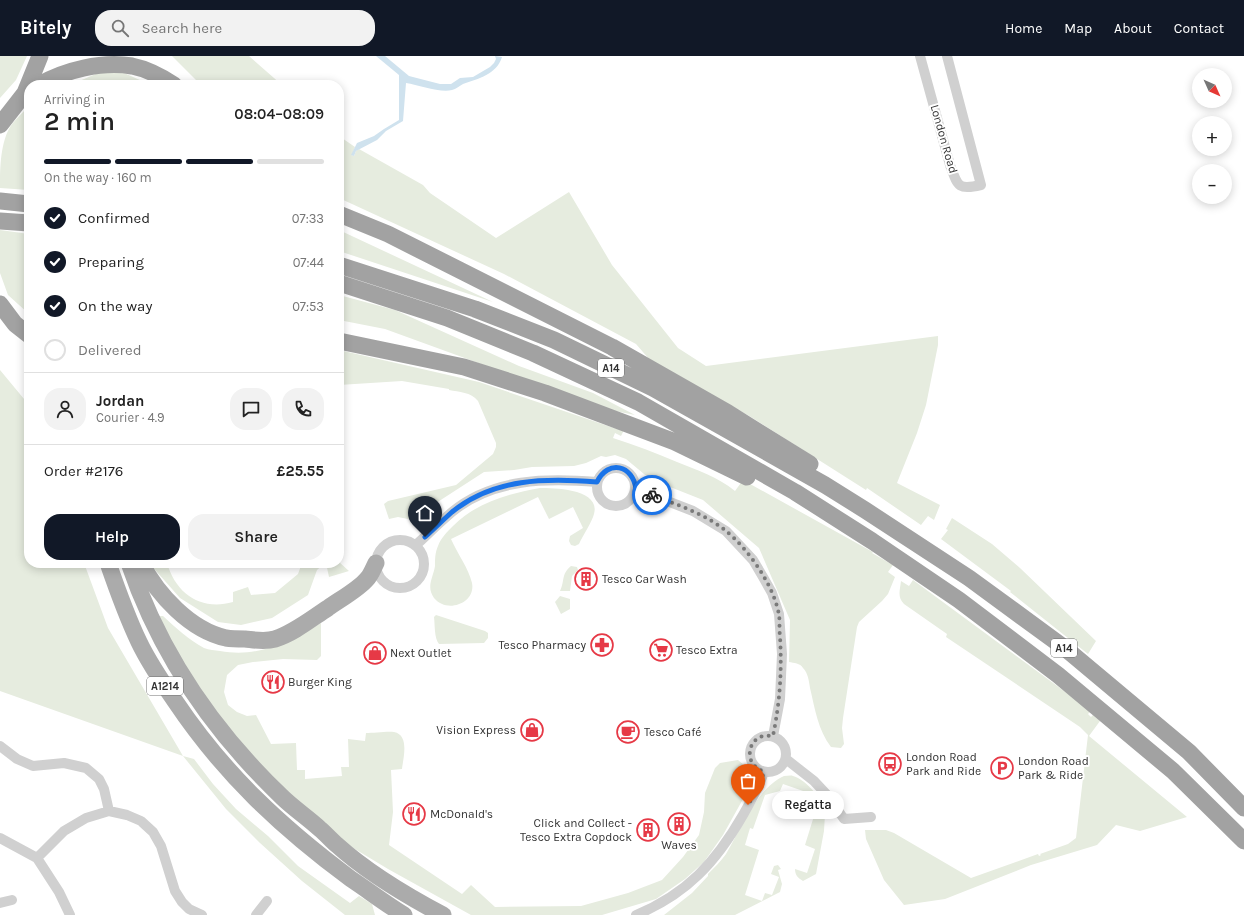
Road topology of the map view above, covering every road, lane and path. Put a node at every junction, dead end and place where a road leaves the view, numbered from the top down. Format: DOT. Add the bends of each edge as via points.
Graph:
graph roads {
  1 [pos="40,56"];
  2 [pos="920,56"];
  3 [pos="947,56"];
  4 [pos="126,61"];
  5 [pos="34,80"];
  6 [pos="48,80"];
  7 [pos="166,80"];
  8 [pos="24,97"];
  9 [pos="1,122"];
  10 [pos="0,201"];
  11 [pos="24,203"];
  12 [pos="344,216"];
  13 [pos="0,221"];
  14 [pos="24,223"];
  15 [pos="344,267"];
  16 [pos="344,285"];
  17 [pos="2,310"];
  18 [pos="24,332"];
  19 [pos="344,342"];
  20 [pos="597,482"];
  21 [pos="636,489"];
  22 [pos="795,492"];
  23 [pos="865,510"];
  24 [pos="416,545"];
  25 [pos="376,563"];
  26 [pos="110,568"];
  27 [pos="131,568"];
  28 [pos="144,568"];
  29 [pos="773,736"];
  30 [pos="0,746"];
  31 [pos="786,759"];
  32 [pos="764,772"];
  33 [pos="1244,808"];
  34 [pos="109,811"];
  35 [pos="872,817"];
  36 [pos="0,838"];
  37 [pos="1244,841"];
  38 [pos="37,858"];
  39 [pos="12,900"];
  40 [pos="268,901"];
  41 [pos="0,903"];
  42 [pos="187,912"];
  43 [pos="70,915"];
  44 [pos="202,915"];
  45 [pos="256,915"];
  46 [pos="404,915"];
  47 [pos="443,915"];
  48 [pos="636,915"];
  1 -- 5 [label="highway"];
  2 -- 3 [label="street, London Road" via="954,175 964,188 981,185"];
  4 -- 6 [label="highway" via="72,71"];
  4 -- 7 [label="highway"];
  8 -- 9 [label="highway"];
  10 -- 11 [label="highway"];
  12 -- 23 [label="highway, A14" via="388,234 612,347 728,413 829,476"];
  13 -- 14 [label="highway"];
  15 -- 23 [label="highway, A14" via="475,309 554,340 653,388"];
  16 -- 22 [label="highway, A14" via="447,318 638,402"];
  17 -- 18 [label="highway"];
  19 -- 22 [label="highway, A14" via="464,366 675,442 758,482"];
  20 -- 21 [label="street" via="605,471 624,469 632,475"];
  20 -- 21 [label="street" via="599,496 611,506 626,504 634,496"];
  20 -- 24 [label="street" via="543,480 520,482 494,490 453,511"];
  21 -- 29 [label="street" via="693,511 726,530 753,560 763,576 779,614 782,654 780,699"];
  22 -- 37 [label="highway, A14" via="958,600 1058,675 1173,771"];
  23 -- 33 [label="highway, A14" via="969,578 1066,649 1189,752"];
  24 -- 25 [label="street" via="409,541 393,540 382,547"];
  24 -- 25 [label="street" via="421,551 424,566 413,584 398,588 391,586 379,577"];
  25 -- 28 [label="main road" via="365,582 327,608 293,631 262,641 226,638 195,624 160,591"];
  26 -- 46 [label="main road, A1214" via="139,642 158,676 192,727 222,763 250,794 318,855"];
  27 -- 47 [label="main road, A1214" via="161,640 183,679 245,760 281,797 338,846 368,869"];
  29 -- 31 [label="street" via="783,743"];
  29 -- 32 [label="street" via="758,739 750,749 753,764"];
  30 -- 34 [label="street" via="17,759 33,766 64,763 86,768 99,779"];
  31 -- 32 [label="street" via="776,770"];
  31 -- 35 [label="street" via="814,781 844,818"];
  32 -- 48 [label="street" via="729,840 714,860 699,876 673,895"];
  34 -- 38 [label="street" via="86,818 64,831"];
  34 -- 42 [label="street" via="141,821 153,832 161,846 175,891"];
  36 -- 38 [label="street"];
  38 -- 43 [label="street" via="59,892"];
  39 -- 41 [label="street"];
  40 -- 45 [label="street"];
  42 -- 44 [label="street"];
}
